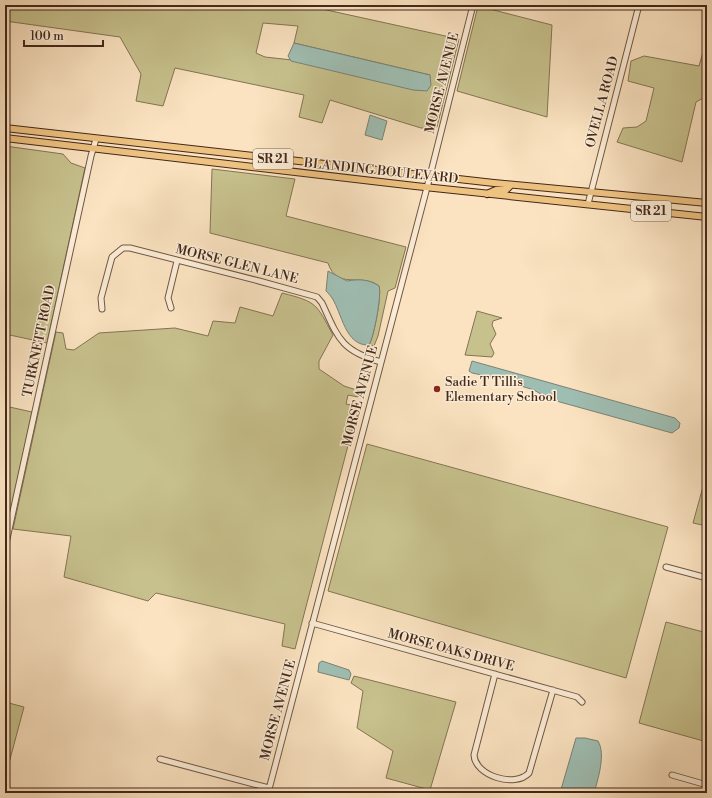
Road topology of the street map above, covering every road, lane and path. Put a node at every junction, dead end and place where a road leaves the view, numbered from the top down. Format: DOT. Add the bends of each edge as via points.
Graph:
graph roads {
  1 [pos="473,5"];
  2 [pos="639,5"];
  3 [pos="5,128"];
  4 [pos="5,138"];
  5 [pos="96,139"];
  6 [pos="93,148"];
  7 [pos="206,151"];
  8 [pos="205,162"];
  9 [pos="318,164"];
  10 [pos="316,175"];
  11 [pos="430,176"];
  12 [pos="511,185"];
  13 [pos="427,188"];
  14 [pos="591,192"];
  15 [pos="486,194"];
  16 [pos="707,203"];
  17 [pos="588,204"];
  18 [pos="707,217"];
  19 [pos="177,261"];
  20 [pos="102,308"];
  21 [pos="171,308"];
  22 [pos="381,362"];
  23 [pos="5,548"];
  24 [pos="666,567"];
  25 [pos="707,578"];
  26 [pos="312,623"];
  27 [pos="495,674"];
  28 [pos="553,690"];
  29 [pos="582,702"];
  30 [pos="160,759"];
  31 [pos="672,775"];
  32 [pos="707,785"];
  33 [pos="268,790"];
  1 -- 11 [label="street, MORSE AVENUE"];
  2 -- 14 [label="street, OVELLA ROAD"];
  3 -- 5 [label="main road, BLANDING BOULEVARD / SR 21"];
  4 -- 6 [label="main road, BLANDING BOULEVARD / SR 21"];
  5 -- 6 [label="street, TURKNETT ROAD"];
  5 -- 7 [label="main road, BLANDING BOULEVARD / SR 21"];
  6 -- 8 [label="main road, BLANDING BOULEVARD / SR 21"];
  6 -- 23 [label="street, TURKNETT ROAD"];
  7 -- 8 [label="main road"];
  7 -- 9 [label="main road, BLANDING BOULEVARD / SR 21"];
  8 -- 10 [label="main road, BLANDING BOULEVARD / SR 21"];
  9 -- 10 [label="main road"];
  9 -- 11 [label="main road, BLANDING BOULEVARD / SR 21"];
  10 -- 13 [label="main road, BLANDING BOULEVARD / SR 21"];
  11 -- 12 [label="main road, BLANDING BOULEVARD / SR 21"];
  11 -- 13 [label="street, MORSE AVENUE"];
  12 -- 14 [label="main road, BLANDING BOULEVARD / SR 21"];
  12 -- 15 [label="main road" via="506,190"];
  13 -- 15 [label="main road, BLANDING BOULEVARD / SR 21"];
  13 -- 22 [label="street, MORSE AVENUE"];
  14 -- 16 [label="main road, BLANDING BOULEVARD / SR 21"];
  14 -- 17 [label="street, OVELLA ROAD"];
  15 -- 17 [label="main road, BLANDING BOULEVARD / SR 21"];
  17 -- 18 [label="main road, BLANDING BOULEVARD / SR 21"];
  19 -- 20 [label="street, MORSE GLEN LANE" via="130,248 117,251 109,263 101,298"];
  19 -- 21 [label="street" via="168,298"];
  19 -- 22 [label="street, MORSE GLEN LANE" via="317,297 342,342 350,350"];
  22 -- 26 [label="street, MORSE AVENUE"];
  24 -- 25 [label="street"];
  26 -- 27 [label="street, MORSE OAKS DRIVE"];
  26 -- 33 [label="street, MORSE AVENUE"];
  27 -- 28 [label="street, MORSE OAKS DRIVE"];
  27 -- 28 [label="street" via="474,755 476,764 485,773 513,780 528,773"];
  28 -- 29 [label="street, MORSE OAKS DRIVE" via="577,697"];
  30 -- 33 [label="street"];
  31 -- 32 [label="street"];
}
